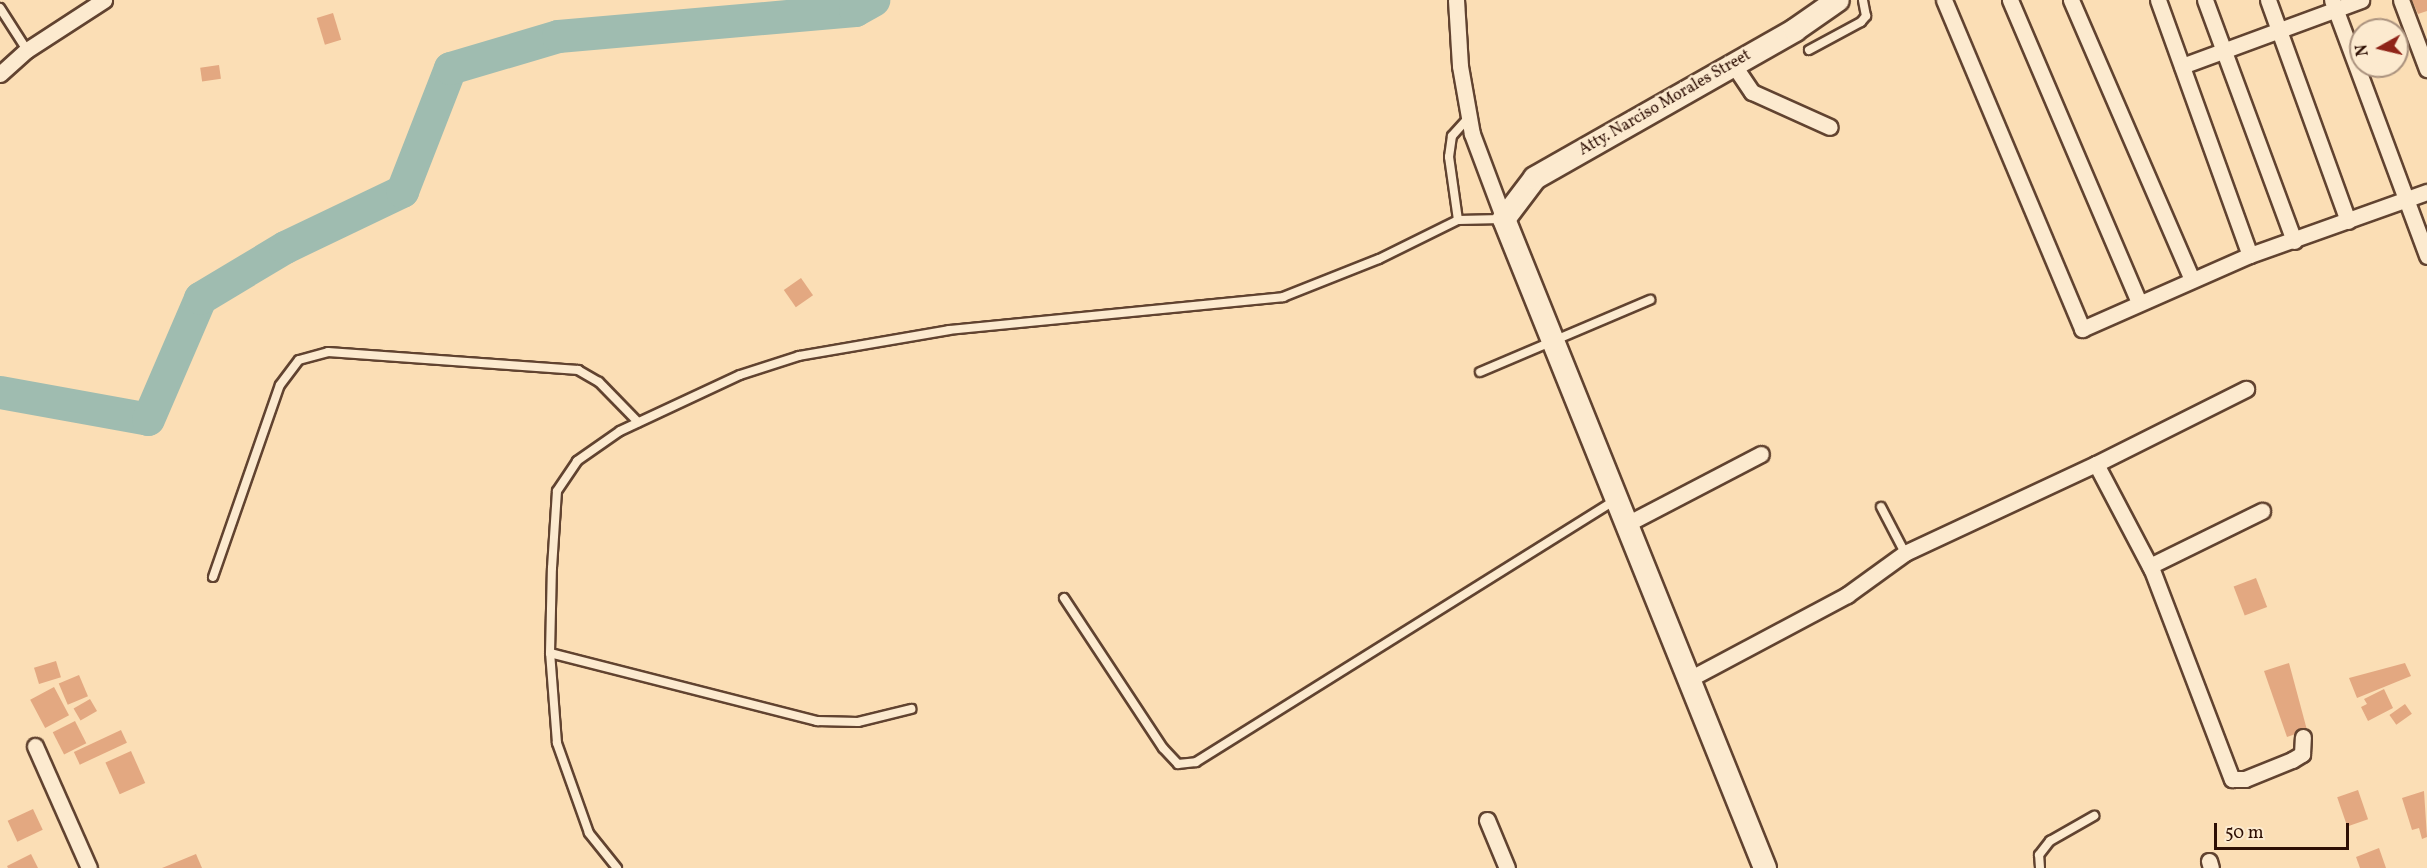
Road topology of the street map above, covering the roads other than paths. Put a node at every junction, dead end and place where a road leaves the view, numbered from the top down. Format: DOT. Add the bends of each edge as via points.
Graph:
graph roads {
  1 [pos="104,0"];
  2 [pos="1456,0"];
  3 [pos="1838,0"];
  4 [pos="1863,0"];
  5 [pos="1944,0"];
  6 [pos="2010,0"];
  7 [pos="2072,0"];
  8 [pos="2158,0"];
  9 [pos="2205,0"];
  10 [pos="2268,0"];
  11 [pos="2361,0"];
  12 [pos="2401,0"];
  13 [pos="2334,5"];
  14 [pos="0,8"];
  15 [pos="2279,30"];
  16 [pos="27,50"];
  17 [pos="1809,50"];
  18 [pos="2224,51"];
  19 [pos="1733,64"];
  20 [pos="2182,66"];
  21 [pos="2427,69"];
  22 [pos="0,74"];
  23 [pos="1470,117"];
  24 [pos="1830,127"];
  25 [pos="2427,192"];
  26 [pos="2406,200"];
  27 [pos="1504,219"];
  28 [pos="1458,220"];
  29 [pos="2348,221"];
  30 [pos="2294,241"];
  31 [pos="2250,255"];
  32 [pos="2427,255"];
  33 [pos="2192,279"];
  34 [pos="1650,300"];
  35 [pos="2139,303"];
  36 [pos="1552,341"];
  37 [pos="1480,372"];
  38 [pos="2246,389"];
  39 [pos="638,422"];
  40 [pos="1761,454"];
  41 [pos="2096,464"];
  42 [pos="1617,500"];
  43 [pos="1881,507"];
  44 [pos="2262,511"];
  45 [pos="1627,524"];
  46 [pos="1905,553"];
  47 [pos="2150,566"];
  48 [pos="213,577"];
  49 [pos="1064,598"];
  50 [pos="550,653"];
  51 [pos="1691,678"];
  52 [pos="911,709"];
  53 [pos="2302,737"];
  54 [pos="35,746"];
  55 [pos="2094,816"];
  56 [pos="1486,820"];
  57 [pos="89,868"];
  58 [pos="617,868"];
  59 [pos="1507,868"];
  60 [pos="1765,868"];
  61 [pos="2040,868"];
  1 -- 16 [label="street"];
  2 -- 23 [label="street" via="1460,66"];
  3 -- 19 [label="street, Atty. Narciso Morales Street"];
  4 -- 17 [label="lane" via="1866,16 1861,22"];
  5 -- 35 [label="street" via="2082,329"];
  6 -- 35 [label="street"];
  7 -- 33 [label="street"];
  8 -- 20 [label="street"];
  9 -- 18 [label="street"];
  10 -- 15 [label="street"];
  11 -- 13 [label="street"];
  12 -- 21 [label="street"];
  13 -- 15 [label="street"];
  13 -- 26 [label="street"];
  14 -- 16 [label="lane"];
  15 -- 18 [label="street"];
  15 -- 29 [label="street"];
  16 -- 22 [label="street"];
  18 -- 20 [label="street"];
  18 -- 30 [label="street"];
  19 -- 24 [label="street" via="1752,92"];
  19 -- 27 [label="street, Atty. Narciso Morales Street" via="1535,178"];
  20 -- 31 [label="street"];
  23 -- 27 [label="street"];
  23 -- 28 [label="lane" via="1452,136 1449,157"];
  25 -- 26 [label="street"];
  26 -- 29 [label="street"];
  26 -- 32 [label="street"];
  27 -- 28 [label="lane"];
  27 -- 36 [label="street"];
  28 -- 39 [label="lane" via="1379,259 1283,297 949,330 798,356 740,375"];
  29 -- 30 [label="street"];
  30 -- 31 [label="street"];
  31 -- 33 [label="street"];
  33 -- 35 [label="street"];
  34 -- 36 [label="lane"];
  36 -- 37 [label="lane"];
  36 -- 42 [label="street"];
  38 -- 41 [label="street"];
  39 -- 48 [label="lane" via="599,382 578,370 328,352 299,360 280,384"];
  39 -- 50 [label="lane" via="577,461 557,491"];
  40 -- 45 [label="street"];
  41 -- 46 [label="street"];
  41 -- 47 [label="street"];
  42 -- 45 [label="street"];
  42 -- 49 [label="lane" via="1196,762 1178,764 1163,748"];
  43 -- 46 [label="lane"];
  44 -- 47 [label="street"];
  45 -- 51 [label="street"];
  46 -- 51 [label="street" via="1847,596"];
  47 -- 53 [label="street" via="2232,778 2245,779 2292,760 2302,754"];
  50 -- 52 [label="lane" via="817,721 858,722"];
  50 -- 58 [label="lane" via="556,743 589,833"];
  51 -- 60 [label="street"];
  54 -- 57 [label="street"];
  55 -- 61 [label="lane" via="2050,841 2039,855"];
  56 -- 59 [label="street"];
}
